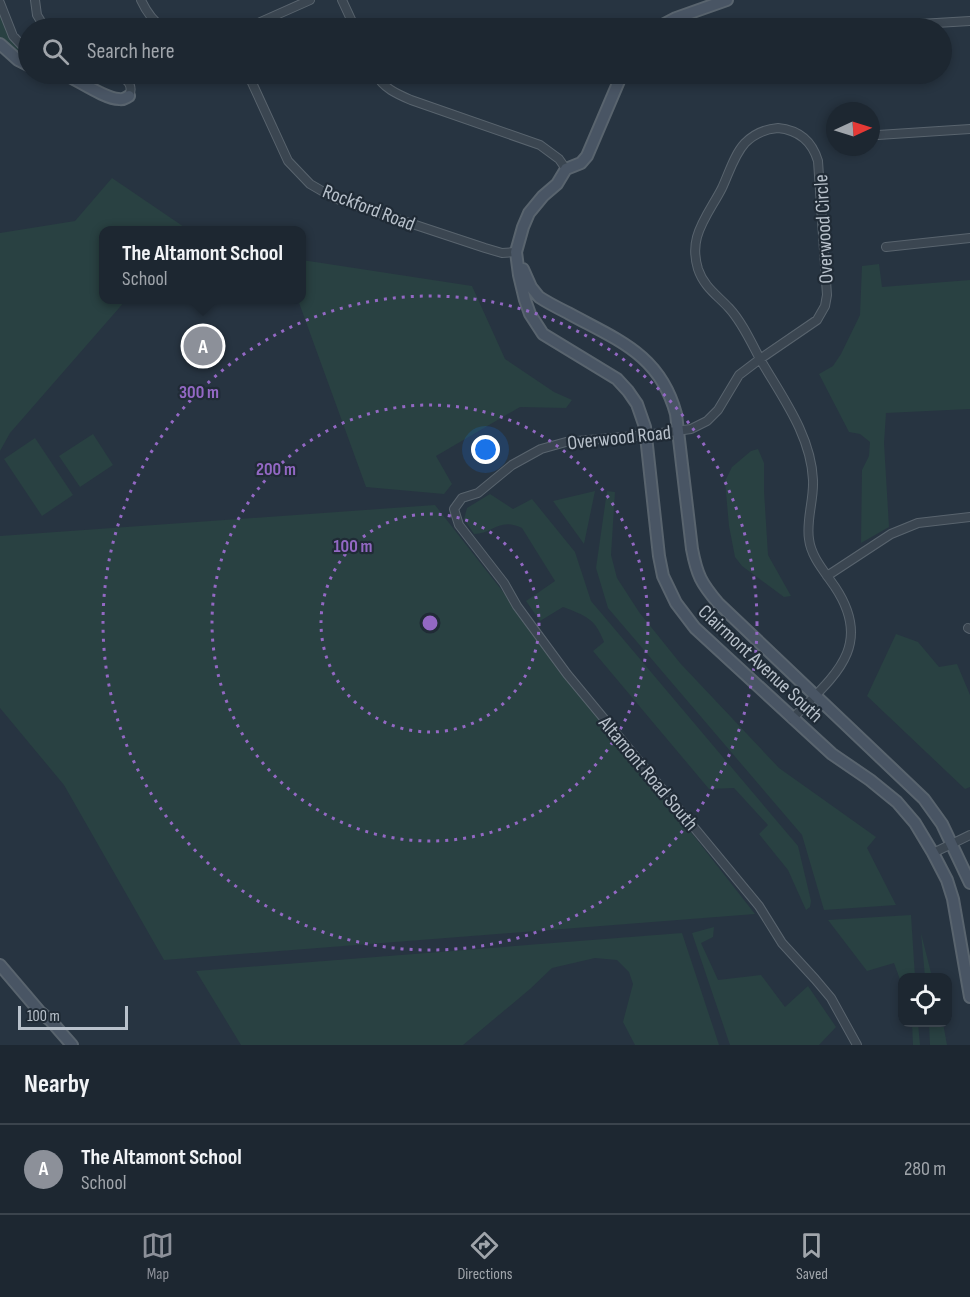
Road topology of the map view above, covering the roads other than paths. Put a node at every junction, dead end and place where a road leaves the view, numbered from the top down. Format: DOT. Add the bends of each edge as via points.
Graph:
graph roads {
  1 [pos="35,0"];
  2 [pos="141,0"];
  3 [pos="310,0"];
  4 [pos="342,0"];
  5 [pos="727,0"];
  6 [pos="0,3"];
  7 [pos="39,18"];
  8 [pos="152,18"];
  9 [pos="270,18"];
  10 [pos="350,18"];
  11 [pos="676,18"];
  12 [pos="970,21"];
  13 [pos="952,22"];
  14 [pos="18,41"];
  15 [pos="0,44"];
  16 [pos="18,60"];
  17 [pos="82,84"];
  18 [pos="130,84"];
  19 [pos="253,84"];
  20 [pos="384,84"];
  21 [pos="618,84"];
  22 [pos="129,96"];
  23 [pos="970,129"];
  24 [pos="880,135"];
  25 [pos="566,169"];
  26 [pos="970,238"];
  27 [pos="886,247"];
  28 [pos="516,252"];
  29 [pos="760,359"];
  30 [pos="678,431"];
  31 [pos="646,435"];
  32 [pos="462,498"];
  33 [pos="970,517"];
  34 [pos="827,576"];
  35 [pos="815,694"];
  36 [pos="792,718"];
  37 [pos="970,836"];
  38 [pos="952,844"];
  39 [pos="933,853"];
  40 [pos="970,884"];
  41 [pos="0,965"];
  42 [pos="970,997"];
  43 [pos="72,1045"];
  44 [pos="857,1045"];
  1 -- 7 [label="street"];
  2 -- 8 [label="street"];
  3 -- 9 [label="street"];
  4 -- 10 [label="street"];
  5 -- 11 [label="street"];
  6 -- 14 [label="street"];
  12 -- 13 [label="street"];
  15 -- 16 [label="street"];
  17 -- 22 [label="street" via="119,100"];
  18 -- 22 [label="street"];
  19 -- 28 [label="street, Rockford Road" via="288,161 310,184 334,198 485,248"];
  20 -- 25 [label="street" via="411,100 540,145"];
  21 -- 25 [label="street, Clairmont Avenue South" via="587,156 580,164"];
  23 -- 24 [label="street"];
  25 -- 28 [label="street, Clairmont Avenue South" via="529,213"];
  26 -- 27 [label="street"];
  28 -- 30 [label="street, Clairmont Avenue South" via="539,297 631,348 647,361 670,395"];
  28 -- 31 [label="street, Clairmont Avenue South" via="525,300 543,334 617,379 633,397"];
  29 -- 29 [label="street, Overwood Circle" via="730,309 705,283 695,249 700,228 742,147 765,130 784,129 806,140 818,161 827,295 817,320"];
  29 -- 30 [label="street, Overwood Road" via="735,380 707,422"];
  29 -- 34 [label="street" via="808,447 814,485 809,539 814,557"];
  30 -- 31 [label="street, Overwood Road"];
  30 -- 35 [label="street, Clairmont Avenue South" via="692,549 704,586"];
  31 -- 32 [label="street, Overwood Road" via="566,442 540,449 512,465 478,493"];
  31 -- 36 [label="street, Clairmont Avenue South" via="659,556 671,594 695,628"];
  32 -- 44 [label="street, Altamont Road South" via="454,509 459,525 529,623 759,906 782,944 831,998"];
  33 -- 34 [label="street" via="918,523 891,534"];
  34 -- 35 [label="street" via="847,608 851,638 843,662"];
  35 -- 36 [label="street"];
  35 -- 38 [label="street, Clairmont Avenue South" via="924,799"];
  36 -- 39 [label="street, Clairmont Avenue South" via="832,754 897,802"];
  37 -- 38 [label="street"];
  38 -- 39 [label="street"];
  38 -- 40 [label="street, Clairmont Avenue South"];
  39 -- 42 [label="street, Clairmont Avenue South" via="953,899"];
  41 -- 43 [label="street"];
}
